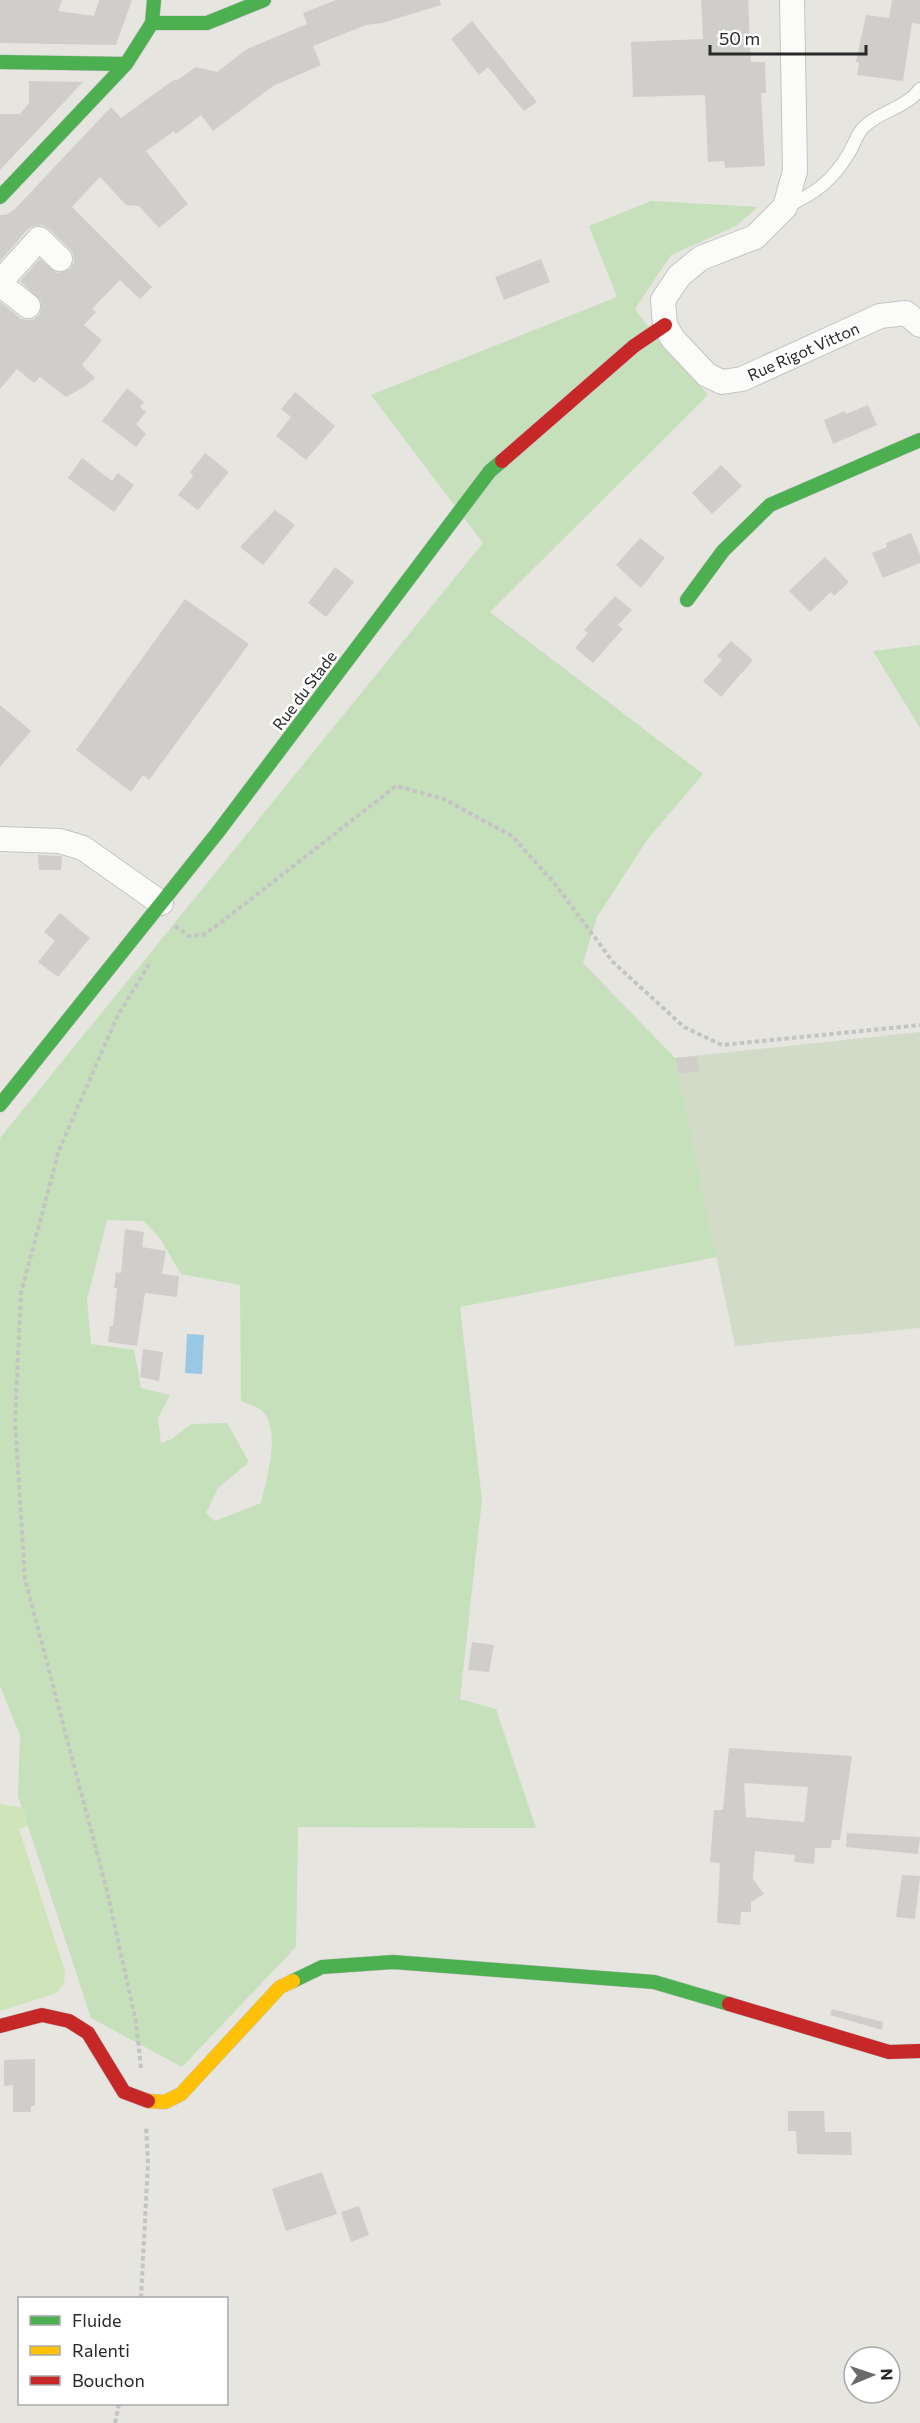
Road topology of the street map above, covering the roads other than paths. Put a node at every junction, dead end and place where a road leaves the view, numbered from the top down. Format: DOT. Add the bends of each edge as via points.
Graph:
graph roads {
  1 [pos="154,0"];
  2 [pos="264,0"];
  3 [pos="792,0"];
  4 [pos="152,23"];
  5 [pos="0,62"];
  6 [pos="126,64"];
  7 [pos="920,88"];
  8 [pos="0,197"];
  9 [pos="785,207"];
  10 [pos="60,259"];
  11 [pos="0,283"];
  12 [pos="28,306"];
  13 [pos="920,324"];
  14 [pos="669,332"];
  15 [pos="920,440"];
  16 [pos="687,600"];
  17 [pos="0,839"];
  18 [pos="161,903"];
  19 [pos="0,1105"];
  20 [pos="0,2026"];
  21 [pos="920,2052"];
  1 -- 4 [label="street"];
  2 -- 4 [label="street" via="207,23"];
  3 -- 9 [label="street" via="795,171"];
  4 -- 6 [label="street"];
  5 -- 6 [label="street"];
  6 -- 8 [label="street"];
  7 -- 9 [label="lane" via="906,103 860,129 838,170 815,193"];
  9 -- 14 [label="street" via="755,237 701,258 679,276 663,300"];
  10 -- 11 [label="street" via="39,239"];
  11 -- 12 [label="street"];
  13 -- 14 [label="street, Rue Rigot Vitton" via="906,313 880,316 742,379 722,382 707,375"];
  14 -- 18 [label="street, Rue du Stade" via="634,346 490,471"];
  15 -- 16 [label="street" via="770,505 723,551"];
  17 -- 18 [label="street" via="60,841 83,848"];
  18 -- 19 [label="street, Rue du Stade"];
  20 -- 21 [label="street" via="42,2015 69,2021 88,2033 124,2092 144,2101 165,2102 181,2094 280,1987 322,1967 393,1962 654,1982 888,2052"];
}
